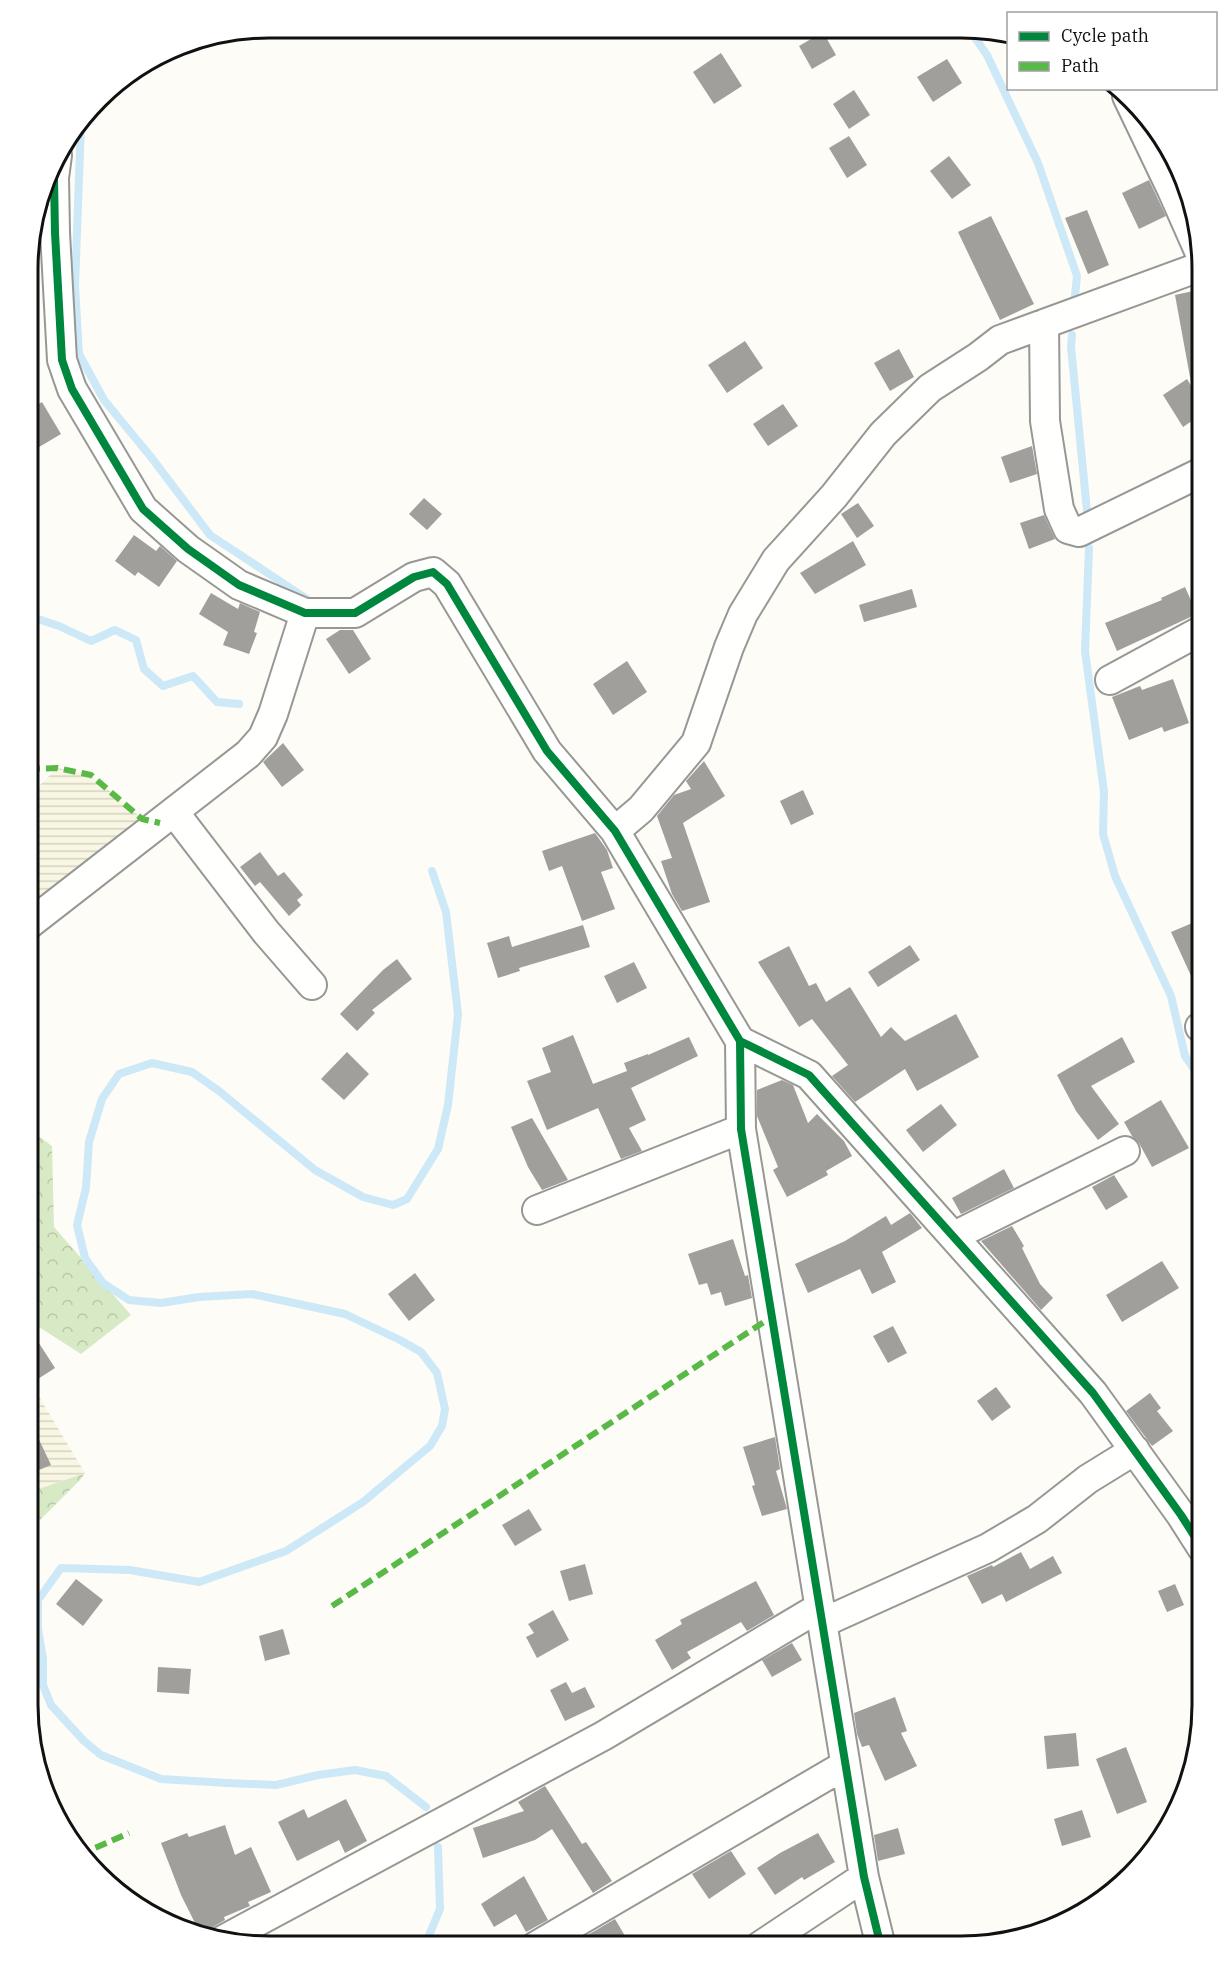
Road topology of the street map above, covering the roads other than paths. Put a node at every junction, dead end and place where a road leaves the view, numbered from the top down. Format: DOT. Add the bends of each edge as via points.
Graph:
graph roads {
  1 [pos="1140,123"];
  2 [pos="55,181"];
  3 [pos="1187,225"];
  4 [pos="1192,270"];
  5 [pos="1044,324"];
  6 [pos="1192,477"];
  7 [pos="304,613"];
  8 [pos="1192,635"];
  9 [pos="1110,680"];
  10 [pos="174,812"];
  11 [pos="615,831"];
  12 [pos="38,918"];
  13 [pos="312,985"];
  14 [pos="740,1041"];
  15 [pos="741,1129"];
  16 [pos="1125,1151"];
  17 [pos="537,1210"];
  18 [pos="954,1236"];
  19 [pos="1135,1450"];
  20 [pos="1192,1532"];
  21 [pos="821,1615"];
  22 [pos="846,1765"];
  23 [pos="864,1877"];
  24 [pos="234,1934"];
  25 [pos="553,1936"];
  26 [pos="775,1936"];
  27 [pos="878,1936"];
  1 -- 3 [label="street"];
  2 -- 7 [label="street" via="62,360 72,389 143,509 188,549 239,585"];
  4 -- 5 [label="street"];
  5 -- 6 [label="street" via="1045,421 1059,509 1068,529 1079,532"];
  5 -- 11 [label="street" via="1000,340 930,388 882,434 834,496 776,560 743,614 696,743 641,809"];
  7 -- 10 [label="street" via="263,737 248,754"];
  7 -- 11 [label="street" via="356,614 414,577 433,572 447,584 547,751"];
  8 -- 9 [label="street"];
  10 -- 12 [label="street"];
  10 -- 13 [label="street"];
  11 -- 14 [label="street"];
  14 -- 15 [label="street"];
  14 -- 18 [label="street" via="809,1075"];
  15 -- 17 [label="street"];
  15 -- 21 [label="street"];
  16 -- 18 [label="street"];
  18 -- 19 [label="street" via="1094,1393"];
  19 -- 20 [label="street"];
  19 -- 21 [label="street" via="1088,1479 1037,1520 988,1548"];
  21 -- 22 [label="street"];
  21 -- 24 [label="street"];
  22 -- 23 [label="street"];
  22 -- 25 [label="street"];
  23 -- 26 [label="street"];
  23 -- 27 [label="street"];
}
